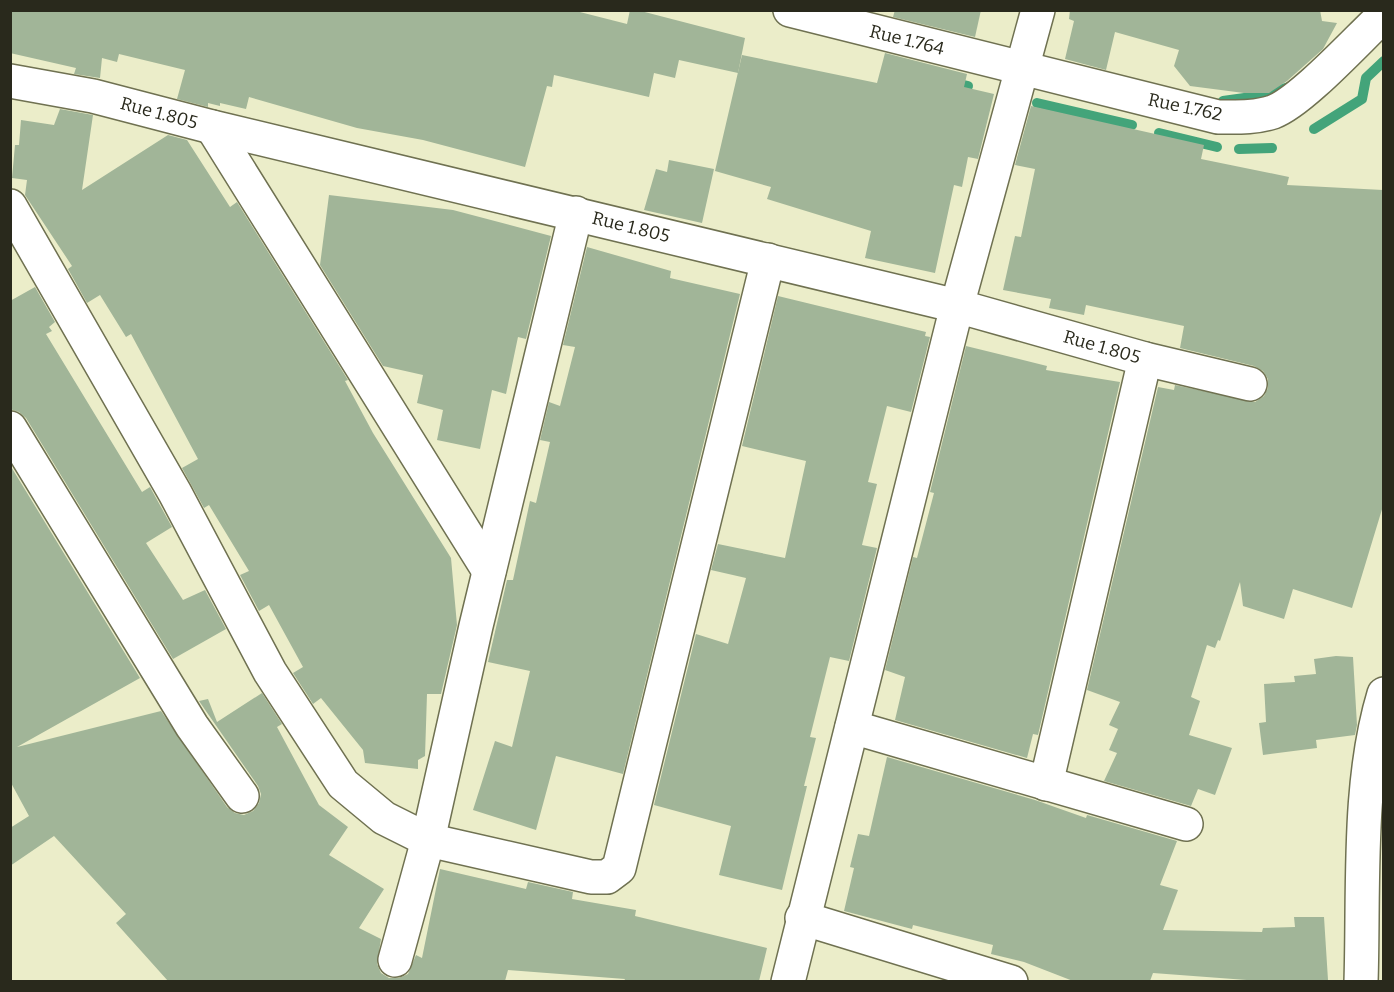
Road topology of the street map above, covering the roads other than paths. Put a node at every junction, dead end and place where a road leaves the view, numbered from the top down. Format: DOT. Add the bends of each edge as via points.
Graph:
graph roads {
  1 [pos="790,10"];
  2 [pos="1038,10"];
  3 [pos="1383,15"];
  4 [pos="1024,69"];
  5 [pos="10,81"];
  6 [pos="212,127"];
  7 [pos="10,206"];
  8 [pos="576,213"];
  9 [pos="768,260"];
  10 [pos="957,306"];
  11 [pos="1145,359"];
  12 [pos="1250,384"];
  13 [pos="10,428"];
  14 [pos="489,571"];
  15 [pos="1383,694"];
  16 [pos="852,727"];
  17 [pos="1046,784"];
  18 [pos="242,796"];
  19 [pos="1186,824"];
  20 [pos="428,840"];
  21 [pos="802,918"];
  22 [pos="395,960"];
  23 [pos="788,981"];
  24 [pos="1011,981"];
  25 [pos="1361,981"];
  1 -- 4 [label="street, Rue 1.764"];
  2 -- 4 [label="street"];
  3 -- 4 [label="street, Rue 1.762" via="1296,98 1274,111 1245,117 1218,117"];
  4 -- 10 [label="street"];
  5 -- 6 [label="street, Rue 1.805" via="93,96"];
  6 -- 8 [label="street, Rue 1.805"];
  6 -- 14 [label="street"];
  7 -- 20 [label="street" via="175,494 270,672 343,784 384,818"];
  8 -- 9 [label="street, Rue 1.805"];
  8 -- 14 [label="street"];
  9 -- 10 [label="street, Rue 1.805"];
  9 -- 20 [label="street" via="620,868 607,877 591,877"];
  10 -- 11 [label="street, Rue 1.805"];
  10 -- 16 [label="street"];
  11 -- 12 [label="street, Rue 1.805"];
  11 -- 17 [label="street"];
  13 -- 18 [label="street" via="192,726"];
  14 -- 20 [label="street"];
  15 -- 25 [label="street" via="1367,799"];
  16 -- 17 [label="street"];
  16 -- 21 [label="street"];
  17 -- 19 [label="street"];
  20 -- 22 [label="street"];
  21 -- 23 [label="street"];
  21 -- 24 [label="street"];
}
